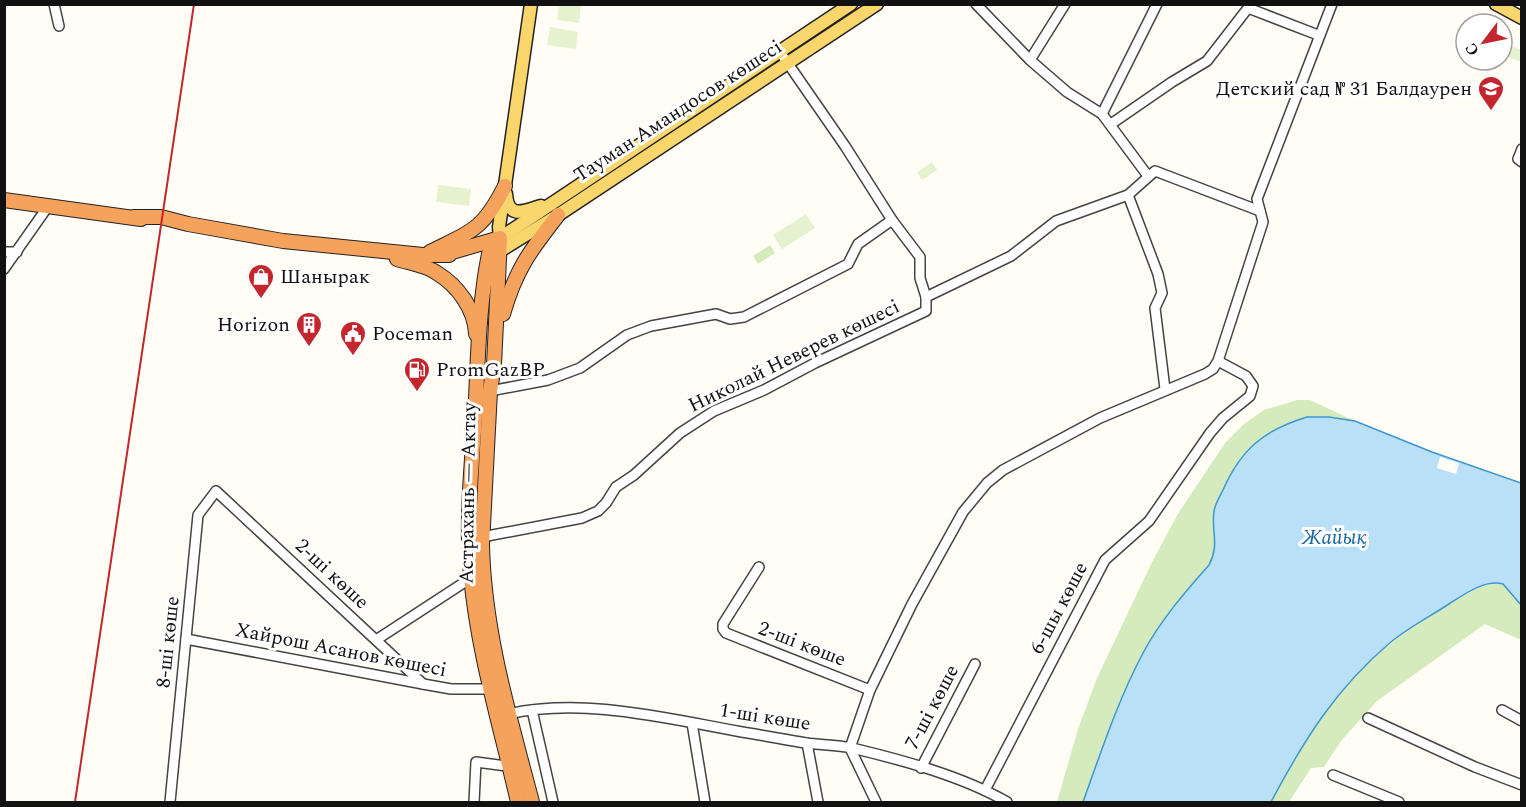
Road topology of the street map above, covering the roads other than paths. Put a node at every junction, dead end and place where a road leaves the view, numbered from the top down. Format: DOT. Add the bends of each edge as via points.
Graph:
graph roads {
  1 [pos="54,4"];
  2 [pos="531,4"];
  3 [pos="851,4"];
  4 [pos="877,4"];
  5 [pos="976,4"];
  6 [pos="1065,4"];
  7 [pos="1157,4"];
  8 [pos="1332,4"];
  9 [pos="1496,4"];
  10 [pos="1521,18"];
  11 [pos="59,26"];
  12 [pos="1318,35"];
  13 [pos="784,57"];
  14 [pos="1030,60"];
  15 [pos="1102,114"];
  16 [pos="1111,124"];
  17 [pos="1521,149"];
  18 [pos="1521,162"];
  19 [pos="1148,176"];
  20 [pos="505,186"];
  21 [pos="1128,195"];
  22 [pos="4,200"];
  23 [pos="49,205"];
  24 [pos="555,209"];
  25 [pos="1260,211"];
  26 [pos="892,220"];
  27 [pos="496,243"];
  28 [pos="372,250"];
  29 [pos="4,252"];
  30 [pos="17,252"];
  31 [pos="423,255"];
  32 [pos="4,269"];
  33 [pos="926,297"];
  34 [pos="1218,361"];
  35 [pos="478,363"];
  36 [pos="494,365"];
  37 [pos="1166,389"];
  38 [pos="490,391"];
  39 [pos="216,491"];
  40 [pos="482,537"];
  41 [pos="759,567"];
  42 [pos="471,578"];
  43 [pos="186,639"];
  44 [pos="376,640"];
  45 [pos="975,664"];
  46 [pos="423,684"];
  47 [pos="491,689"];
  48 [pos="870,690"];
  49 [pos="532,710"];
  50 [pos="1502,710"];
  51 [pos="503,716"];
  52 [pos="1368,718"];
  53 [pos="1521,721"];
  54 [pos="692,723"];
  55 [pos="807,743"];
  56 [pos="850,748"];
  57 [pos="516,767"];
  58 [pos="921,768"];
  59 [pos="1333,775"];
  60 [pos="1521,785"];
  61 [pos="985,790"];
  62 [pos="170,802"];
  63 [pos="474,802"];
  64 [pos="518,802"];
  65 [pos="532,802"];
  66 [pos="553,802"];
  67 [pos="705,802"];
  68 [pos="818,802"];
  69 [pos="876,802"];
  70 [pos="1006,802"];
  71 [pos="1399,802"];
  1 -- 11 [label="street"];
  2 -- 20 [label="main road"];
  3 -- 13 [label="main road, Тауман Амандосов көшесі"];
  4 -- 13 [label="main road, Тауман Амандосов көшесі"];
  5 -- 14 [label="street"];
  6 -- 14 [label="street"];
  7 -- 15 [label="street"];
  8 -- 12 [label="street"];
  9 -- 10 [label="main road"];
  12 -- 16 [label="street" via="1248,8 1207,62 1172,81"];
  12 -- 25 [label="street" via="1257,199"];
  13 -- 24 [label="main road, Тауман Амандосов көшесі"];
  13 -- 26 [label="street, Николай Неверев көшесі"];
  14 -- 15 [label="street" via="1067,92"];
  15 -- 16 [label="street"];
  16 -- 19 [label="street"];
  17 -- 18 [label="street"];
  19 -- 21 [label="street, Николай Неверев көшесі"];
  19 -- 25 [label="street" via="1157,171"];
  20 -- 24 [label="main road" via="507,203 514,211"];
  20 -- 27 [label="main road"];
  20 -- 31 [label="highway" via="488,218 458,239"];
  21 -- 33 [label="street, Николай Неверев көшесі" via="1056,221 1011,256"];
  21 -- 37 [label="street" via="1162,293 1155,308"];
  22 -- 23 [label="highway"];
  23 -- 28 [label="highway" via="162,217 283,241"];
  23 -- 30 [label="street"];
  24 -- 27 [label="main road, Тауман Амандосов көшесі"];
  24 -- 36 [label="highway" via="510,289"];
  25 -- 34 [label="street" via="1263,222"];
  26 -- 33 [label="street, Николай Неверев көшесі" via="920,257 920,278"];
  26 -- 38 [label="street" via="858,244 848,264 744,317 730,319 716,314 651,326 627,335 580,368 548,380"];
  27 -- 31 [label="highway" via="442,255"];
  27 -- 35 [label="highway, Астрахань — Актау"];
  27 -- 36 [label="highway, Астрахань — Актау"];
  28 -- 31 [label="highway"];
  28 -- 35 [label="highway" via="436,271 454,286 476,325"];
  29 -- 30 [label="street"];
  30 -- 32 [label="street"];
  33 -- 40 [label="street, Николай Неверев көшесі" via="926,311 714,411 680,433 616,487 598,511 582,518"];
  34 -- 37 [label="street" via="1205,374"];
  34 -- 61 [label="street, 6-шы көше" via="1246,376 1253,386 1250,396 1210,433 1149,521 1105,560"];
  35 -- 36 [label="highway"];
  35 -- 42 [label="highway, Астрахань — Актау" via="469,528"];
  36 -- 38 [label="highway, Астрахань — Актау"];
  37 -- 48 [label="street" via="1100,418 1003,470 987,483 963,512"];
  38 -- 40 [label="highway, Астрахань — Актау"];
  39 -- 43 [label="street, 8-шi көше" via="198,515"];
  39 -- 44 [label="street, 2-ші көше"];
  40 -- 51 [label="highway, Астрахань — Актау" via="486,605"];
  41 -- 48 [label="street, 2-ші көше" via="723,624 726,633"];
  42 -- 44 [label="street"];
  42 -- 47 [label="highway, Астрахань — Актау"];
  43 -- 46 [label="street, Хайрош Асанов көшесі"];
  43 -- 62 [label="street, 8-шi көше"];
  44 -- 46 [label="street, 2-ші көше"];
  45 -- 58 [label="street, 7-шi көше"];
  46 -- 47 [label="street, Хайрош Асанов көшесі"];
  47 -- 51 [label="highway, Астрахань — Актау"];
  48 -- 56 [label="street"];
  49 -- 51 [label="street, 1-ші көше"];
  49 -- 54 [label="street, 1-ші көше" via="588,708"];
  49 -- 66 [label="street"];
  50 -- 53 [label="street"];
  51 -- 57 [label="highway, Астрахань — Актау"];
  52 -- 60 [label="street"];
  54 -- 55 [label="street, 1-ші көше"];
  54 -- 67 [label="street"];
  55 -- 56 [label="street, 1-ші көше"];
  55 -- 68 [label="street"];
  56 -- 58 [label="street, 1-ші көше"];
  56 -- 69 [label="street"];
  57 -- 63 [label="street" via="476,762"];
  57 -- 64 [label="highway, Астрахань — Актау"];
  57 -- 65 [label="highway, Астрахань — Актау"];
  58 -- 61 [label="street, 1-ші көше"];
  59 -- 71 [label="street"];
  61 -- 70 [label="street, 1-ші көше"];
}
